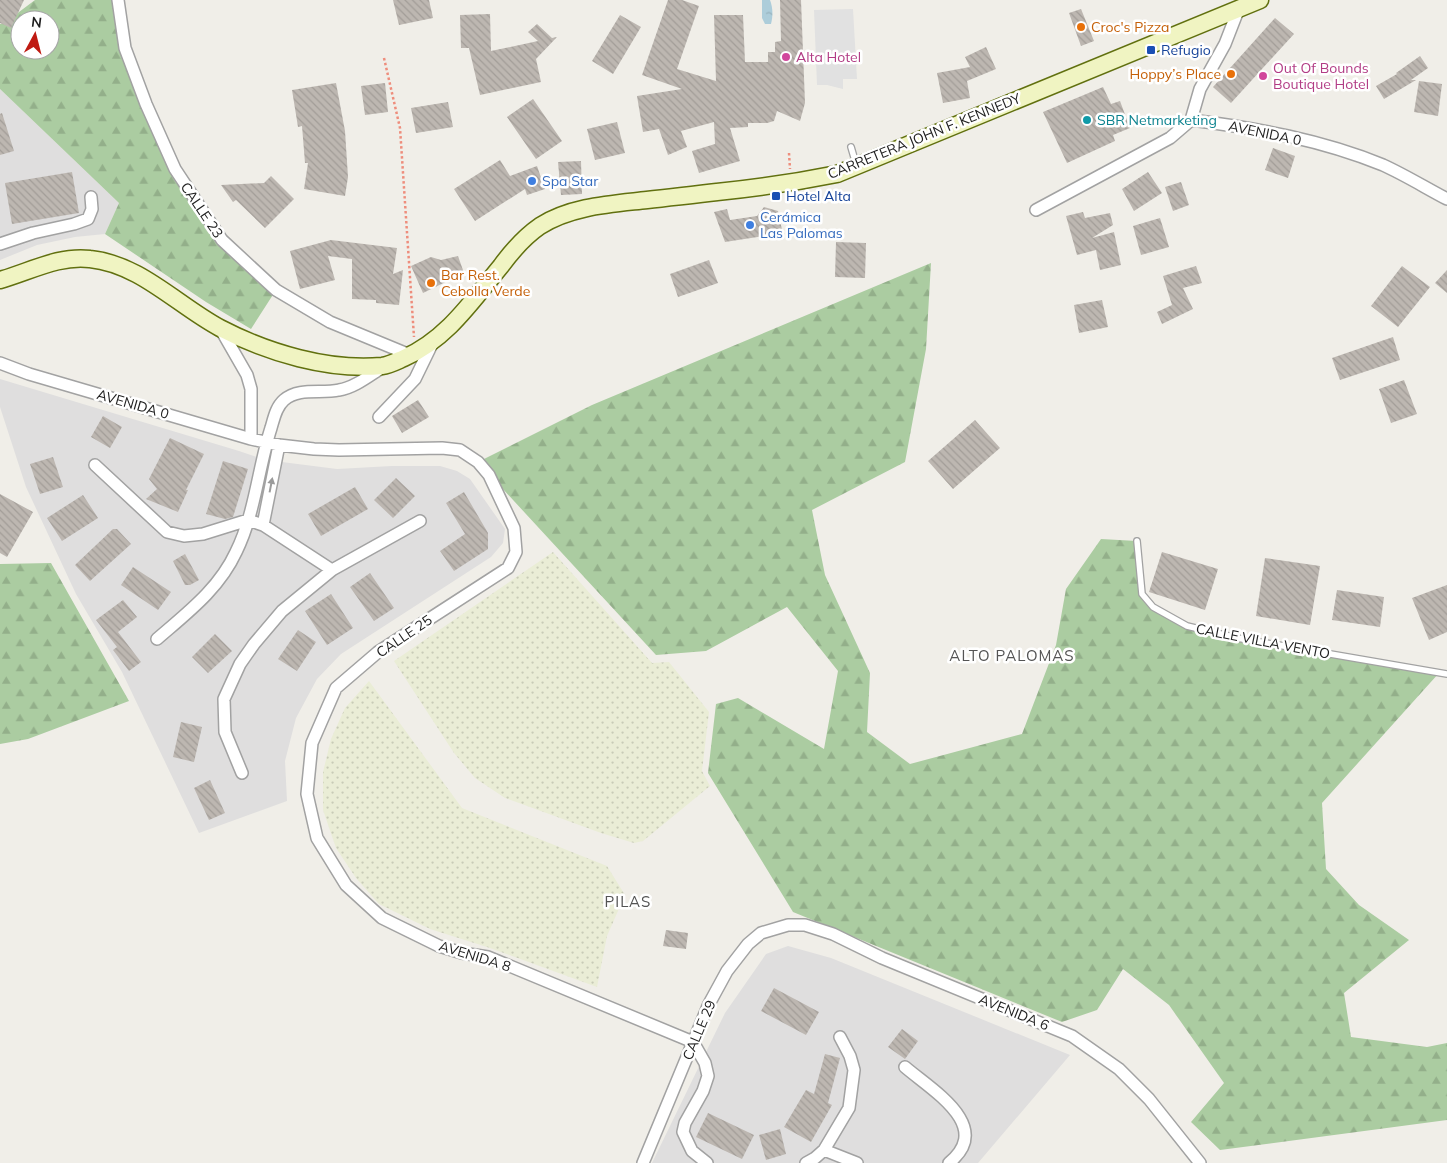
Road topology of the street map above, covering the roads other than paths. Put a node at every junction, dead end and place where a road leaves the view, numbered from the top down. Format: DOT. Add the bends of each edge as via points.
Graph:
graph roads {
  1 [pos="118,0"];
  2 [pos="1260,0"];
  3 [pos="1239,8"];
  4 [pos="1191,120"];
  5 [pos="851,147"];
  6 [pos="857,166"];
  7 [pos="91,197"];
  8 [pos="1447,199"];
  9 [pos="1036,210"];
  10 [pos="0,244"];
  11 [pos="0,280"];
  12 [pos="220,328"];
  13 [pos="433,342"];
  14 [pos="413,353"];
  15 [pos="0,363"];
  16 [pos="386,365"];
  17 [pos="380,417"];
  18 [pos="250,439"];
  19 [pos="266,442"];
  20 [pos="279,445"];
  21 [pos="478,462"];
  22 [pos="95,465"];
  23 [pos="248,520"];
  24 [pos="420,522"];
  25 [pos="263,525"];
  26 [pos="1137,541"];
  27 [pos="332,570"];
  28 [pos="157,639"];
  29 [pos="1447,674"];
  30 [pos="242,774"];
  31 [pos="317,838"];
  32 [pos="788,925"];
  33 [pos="840,1037"];
  34 [pos="693,1042"];
  35 [pos="905,1067"];
  36 [pos="824,1150"];
  37 [pos="643,1163"];
  38 [pos="707,1163"];
  39 [pos="806,1163"];
  40 [pos="857,1163"];
  41 [pos="949,1163"];
  42 [pos="1200,1163"];
  1 -- 14 [label="street, CALLE 23" via="125,48 146,104 175,169 222,240 276,290 330,322"];
  2 -- 3 [label="main road, CARRETERA JOHN F. KENNEDY"];
  3 -- 4 [label="street" via="1225,44 1200,89"];
  3 -- 6 [label="main road, CARRETERA JOHN F. KENNEDY"];
  4 -- 8 [label="street, AVENIDA 0" via="1237,126 1332,147 1384,166"];
  4 -- 9 [label="street" via="1170,138"];
  5 -- 6 [label="lane"];
  6 -- 13 [label="main road, CARRETERA JOHN F. KENNEDY" via="837,174 792,183 611,204 571,212 541,226 518,244 460,317"];
  7 -- 10 [label="street" via="92,209 88,219 32,232"];
  11 -- 12 [label="main road, CARRETERA JOHN F. KENNEDY" via="61,259 88,258 111,262 131,270"];
  12 -- 16 [label="main road, CARRETERA JOHN F. KENNEDY" via="272,350 321,363 363,367"];
  12 -- 18 [label="street" via="251,388"];
  13 -- 14 [label="main road, CARRETERA JOHN F. KENNEDY"];
  13 -- 17 [label="street" via="415,379"];
  14 -- 16 [label="main road, CARRETERA JOHN F. KENNEDY"];
  15 -- 18 [label="street, AVENIDA 0"];
  16 -- 19 [label="street" via="340,390 293,394 277,410"];
  18 -- 19 [label="street, AVENIDA 0"];
  19 -- 20 [label="street, AVENIDA 0"];
  19 -- 23 [label="street"];
  20 -- 21 [label="street, AVENIDA 0" via="339,450 442,448 460,450"];
  25 -- 20 [label="street, one-way"];
  21 -- 31 [label="street, CALLE 25" via="489,475 514,528 516,552 508,568 378,652 336,688 312,743 307,794"];
  22 -- 23 [label="street" via="166,532 184,536 203,534"];
  23 -- 25 [label="street"];
  23 -- 28 [label="street" via="226,572 210,592"];
  24 -- 27 [label="street"];
  25 -- 27 [label="street"];
  26 -- 29 [label="lane, CALLE VILLA VENTO" via="1142,594 1154,607 1187,626 1237,638"];
  27 -- 30 [label="street" via="282,611 254,644 240,664 224,699 225,732"];
  31 -- 34 [label="street, AVENIDA 8" via="346,885 382,918 439,946 462,954 488,957"];
  32 -- 34 [label="street, CALLE 29" via="761,934 748,944 727,971"];
  32 -- 42 [label="street, AVENIDA 6" via="805,925 833,934 882,958 1072,1036 1119,1069 1149,1098"];
  33 -- 36 [label="street" via="854,1070 849,1108"];
  34 -- 37 [label="street, CALLE 29"];
  34 -- 38 [label="street" via="705,1063 708,1076 684,1123 683,1132 692,1151"];
  35 -- 41 [label="street" via="953,1108 962,1122 966,1134 963,1148"];
  36 -- 39 [label="street"];
  36 -- 40 [label="street"];
}
